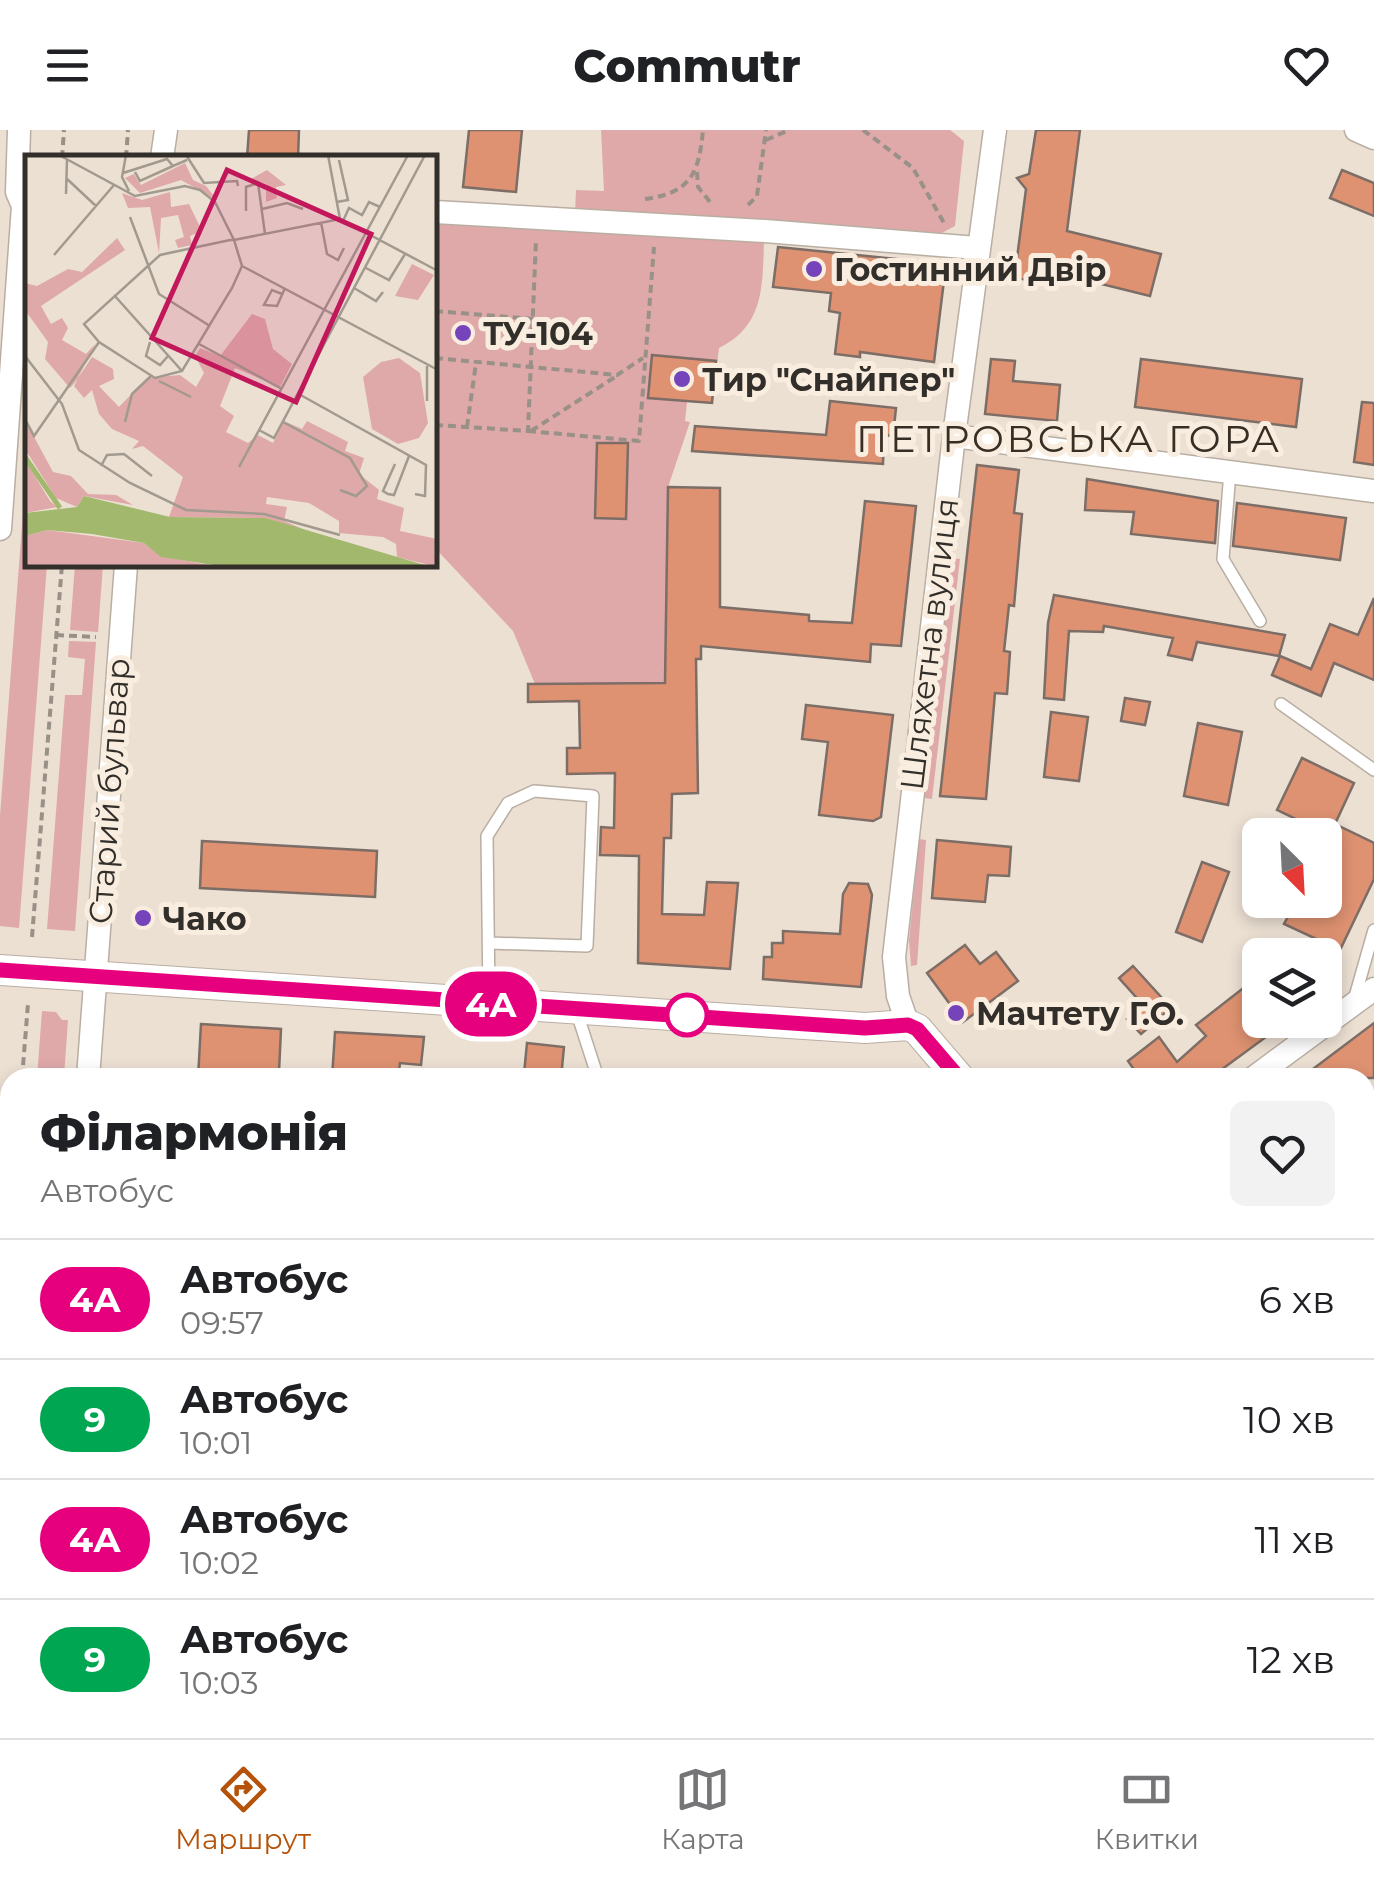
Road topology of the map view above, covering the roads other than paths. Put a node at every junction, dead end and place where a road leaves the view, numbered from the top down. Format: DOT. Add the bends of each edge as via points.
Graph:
graph roads {
  1 [pos="20,130"];
  2 [pos="166,130"];
  3 [pos="995,130"];
  4 [pos="1356,130"];
  5 [pos="1374,138"];
  6 [pos="162,155"];
  7 [pos="12,206"];
  8 [pos="438,212"];
  9 [pos="966,247"];
  10 [pos="954,436"];
  11 [pos="1230,472"];
  12 [pos="1374,491"];
  13 [pos="0,529"];
  14 [pos="126,568"];
  15 [pos="1260,621"];
  16 [pos="1281,704"];
  17 [pos="1374,770"];
  18 [pos="1374,930"];
  19 [pos="489,943"];
  20 [pos="0,970"];
  21 [pos="95,978"];
  22 [pos="1374,988"];
  23 [pos="489,1004"];
  24 [pos="1352,1004"];
  25 [pos="575,1009"];
  26 [pos="908,1025"];
  27 [pos="89,1068"];
  28 [pos="595,1068"];
  29 [pos="950,1068"];
  30 [pos="1266,1068"];
  1 -- 7 [label="street"];
  2 -- 6 [label="street"];
  3 -- 9 [label="street, Шляхетна вулиця"];
  4 -- 5 [label="street"];
  7 -- 13 [label="street"];
  8 -- 9 [label="street" via="536,219 656,216"];
  9 -- 10 [label="street, Шляхетна вулиця"];
  10 -- 11 [label="street"];
  10 -- 26 [label="street, Шляхетна вулиця" via="894,957"];
  11 -- 12 [label="street"];
  11 -- 15 [label="lane" via="1223,558"];
  14 -- 21 [label="street, Старий бульвар"];
  16 -- 17 [label="lane"];
  18 -- 24 [label="lane"];
  19 -- 19 [label="lane" via="488,836 508,803 534,791 594,796 587,946"];
  19 -- 23 [label="lane"];
  20 -- 21 [label="street"];
  21 -- 23 [label="street"];
  21 -- 27 [label="street, Старий бульвар"];
  22 -- 24 [label="street"];
  23 -- 25 [label="street"];
  24 -- 30 [label="street"];
  25 -- 26 [label="street" via="865,1028"];
  25 -- 28 [label="lane"];
  26 -- 29 [label="street"];
}
